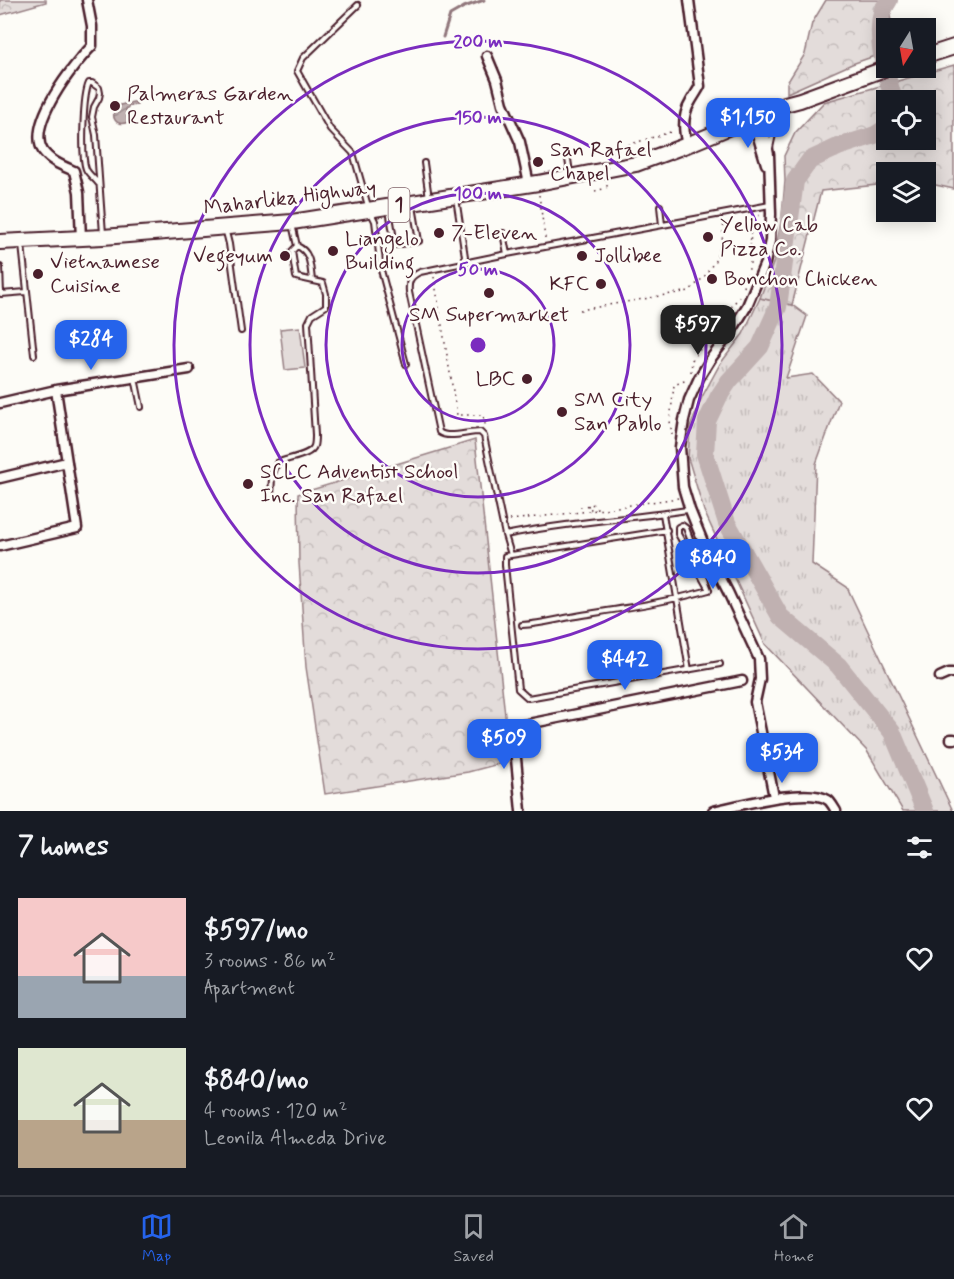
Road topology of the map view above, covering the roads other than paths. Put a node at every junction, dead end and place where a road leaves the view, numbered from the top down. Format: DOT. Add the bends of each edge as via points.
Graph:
graph roads {
  1 [pos="87,0"];
  2 [pos="689,0"];
  3 [pos="358,5"];
  4 [pos="954,47"];
  5 [pos="936,53"];
  6 [pos="487,56"];
  7 [pos="876,72"];
  8 [pos="785,104"];
  9 [pos="757,115"];
  10 [pos="687,145"];
  11 [pos="769,155"];
  12 [pos="568,159"];
  13 [pos="424,163"];
  14 [pos="770,172"];
  15 [pos="571,176"];
  16 [pos="98,183"];
  17 [pos="533,183"];
  18 [pos="455,196"];
  19 [pos="430,200"];
  20 [pos="412,203"];
  21 [pos="771,205"];
  22 [pos="660,206"];
  23 [pos="388,207"];
  24 [pos="369,210"];
  25 [pos="292,222"];
  26 [pos="662,225"];
  27 [pos="225,228"];
  28 [pos="503,233"];
  29 [pos="103,237"];
  30 [pos="81,239"];
  31 [pos="0,242"];
  32 [pos="21,242"];
  33 [pos="297,246"];
  34 [pos="507,254"];
  35 [pos="466,262"];
  36 [pos="0,267"];
  37 [pos="312,280"];
  38 [pos="26,292"];
  39 [pos="1,295"];
  40 [pos="241,331"];
  41 [pos="34,355"];
  42 [pos="406,364"];
  43 [pos="189,369"];
  44 [pos="135,378"];
  45 [pos="56,390"];
  46 [pos="0,403"];
  47 [pos="141,407"];
  48 [pos="67,462"];
  49 [pos="0,478"];
  50 [pos="271,496"];
  51 [pos="690,510"];
  52 [pos="663,514"];
  53 [pos="667,530"];
  54 [pos="506,535"];
  55 [pos="0,546"];
  56 [pos="511,555"];
  57 [pos="709,590"];
  58 [pos="678,599"];
  59 [pos="522,624"];
  60 [pos="720,664"];
  61 [pos="689,670"];
  62 [pos="954,673"];
  63 [pos="940,677"];
  64 [pos="742,681"];
  65 [pos="774,798"];
  66 [pos="521,811"];
  67 [pos="713,811"];
  68 [pos="836,811"];
  1 -- 30 [label="street" via="92,46 54,95 40,133 42,150 52,161 74,171"];
  2 -- 10 [label="street" via="700,86 689,104 683,128"];
  3 -- 24 [label="lane" via="303,58 297,71 330,129 353,153"];
  4 -- 5 [label="main road"];
  6 -- 17 [label="street"];
  7 -- 8 [label="main road, Maharlika Highway / 1"];
  8 -- 9 [label="main road, Maharlika Highway / 1"];
  8 -- 11 [label="lane"];
  9 -- 10 [label="main road, Maharlika Highway / 1"];
  9 -- 11 [label="street"];
  9 -- 14 [label="street"];
  10 -- 15 [label="main road, Maharlika Highway / 1" via="636,164"];
  11 -- 14 [label="street"];
  12 -- 15 [label="lane"];
  13 -- 19 [label="lane"];
  14 -- 21 [label="street"];
  15 -- 17 [label="main road, Maharlika Highway / 1"];
  16 -- 16 [label="lane" via="92,117 100,93 99,88 89,83 84,151 86,170"];
  16 -- 29 [label="lane"];
  17 -- 18 [label="main road, Maharlika Highway / 1"];
  18 -- 19 [label="main road, Maharlika Highway / 1"];
  18 -- 35 [label="lane"];
  19 -- 20 [label="main road, Maharlika Highway / 1"];
  20 -- 23 [label="main road, Maharlika Highway / 1"];
  20 -- 23 [label="lane" via="419,241 394,245"];
  21 -- 26 [label="lane"];
  21 -- 51 [label="street" via="770,242 747,306 699,378 689,400 680,447 683,487"];
  22 -- 26 [label="lane"];
  23 -- 24 [label="main road, Maharlika Highway / 1"];
  24 -- 25 [label="main road, Maharlika Highway / 1"];
  24 -- 42 [label="lane" via="375,221 381,270"];
  25 -- 27 [label="main road, Maharlika Highway / 1"];
  25 -- 33 [label="lane"];
  26 -- 34 [label="lane"];
  27 -- 29 [label="main road, Maharlika Highway / 1"];
  27 -- 40 [label="lane"];
  28 -- 34 [label="lane"];
  29 -- 30 [label="main road, Maharlika Highway / 1"];
  30 -- 32 [label="main road, Maharlika Highway / 1"];
  31 -- 32 [label="main road, Maharlika Highway / 1"];
  32 -- 38 [label="lane"];
  33 -- 37 [label="lane" via="309,257"];
  33 -- 37 [label="lane" via="292,250 296,277"];
  34 -- 35 [label="lane"];
  35 -- 54 [label="lane" via="412,276 409,292 439,432 480,432 484,436"];
  36 -- 39 [label="lane"];
  37 -- 50 [label="lane" via="323,283 326,294 326,306 312,315 308,323 314,448 277,463"];
  38 -- 39 [label="lane"];
  38 -- 41 [label="lane"];
  43 -- 44 [label="street"];
  44 -- 45 [label="street"];
  44 -- 47 [label="lane"];
  45 -- 46 [label="street"];
  45 -- 48 [label="street"];
  48 -- 49 [label="street"];
  48 -- 55 [label="street" via="77,528"];
  51 -- 52 [label="lane"];
  51 -- 65 [label="street" via="759,659 755,702"];
  52 -- 53 [label="lane"];
  52 -- 54 [label="lane"];
  53 -- 56 [label="lane"];
  53 -- 58 [label="lane"];
  54 -- 56 [label="lane"];
  56 -- 61 [label="lane" via="505,556 505,565 518,689 528,698"];
  57 -- 57 [label="lane" via="678,534 682,525 686,528"];
  57 -- 58 [label="lane"];
  58 -- 59 [label="lane"];
  58 -- 61 [label="lane"];
  60 -- 61 [label="lane"];
  62 -- 63 [label="street"];
  64 -- 66 [label="street" via="513,727"];
  65 -- 67 [label="street"];
  65 -- 68 [label="street" via="809,794 828,800"];
}
